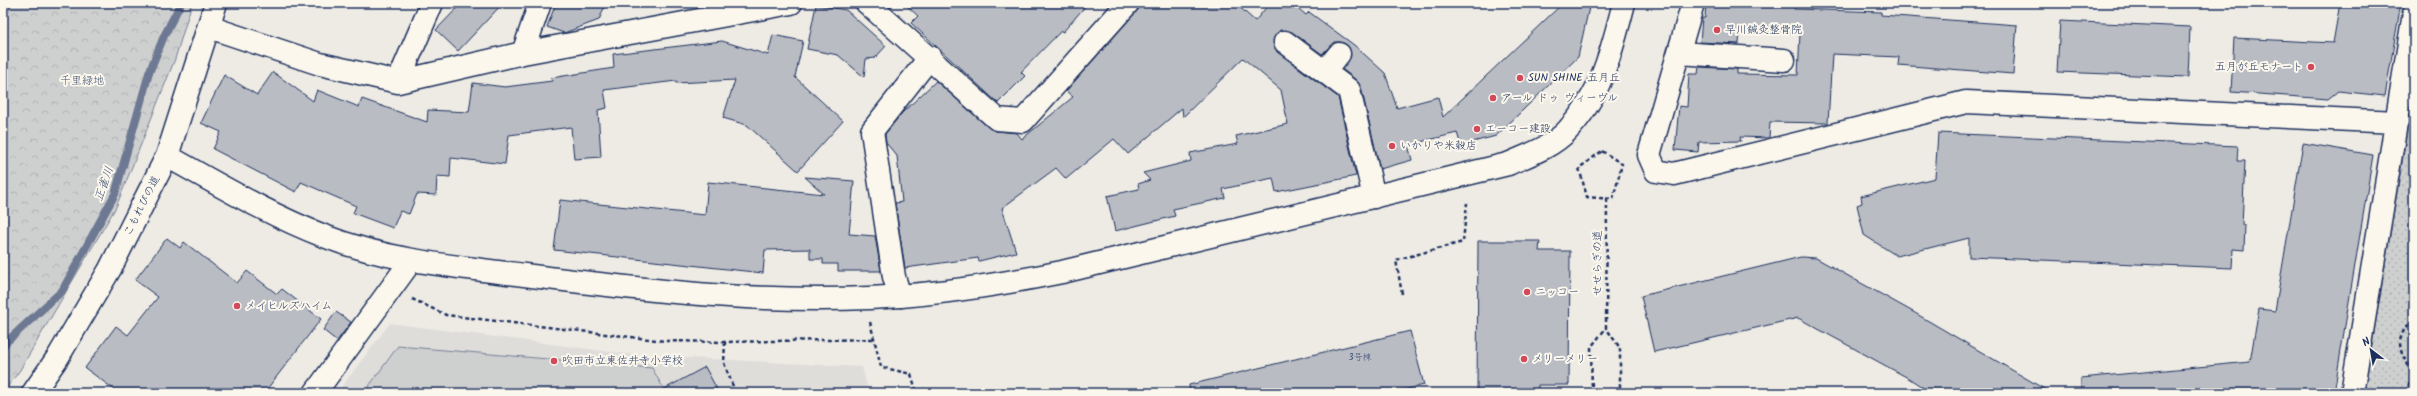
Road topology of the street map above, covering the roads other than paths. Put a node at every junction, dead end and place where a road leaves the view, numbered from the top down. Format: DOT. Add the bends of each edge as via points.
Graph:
graph roads {
  1 [pos="216,3"];
  2 [pos="432,3"];
  3 [pos="540,3"];
  4 [pos="791,3"];
  5 [pos="867,3"];
  6 [pos="1128,3"];
  7 [pos="1624,3"];
  8 [pos="1693,3"];
  9 [pos="692,13"];
  10 [pos="2414,13"];
  11 [pos="209,27"];
  12 [pos="1285,42"];
  13 [pos="524,53"];
  14 [pos="1679,53"];
  15 [pos="1339,54"];
  16 [pos="930,57"];
  17 [pos="1784,60"];
  18 [pos="1324,71"];
  19 [pos="398,82"];
  20 [pos="2397,122"];
  21 [pos="167,156"];
  22 [pos="1374,197"];
  23 [pos="411,261"];
  24 [pos="900,296"];
  25 [pos="33,393"];
  26 [pos="315,393"];
  27 [pos="2352,393"];
  1 -- 11 [label="street, こもれびの道"];
  2 -- 19 [label="street"];
  3 -- 13 [label="street"];
  4 -- 9 [label="street"];
  5 -- 16 [label="street"];
  6 -- 16 [label="street" via="1023,121 997,119"];
  7 -- 22 [label="street" via="1606,68 1591,100 1566,132 1539,151 1508,164"];
  8 -- 14 [label="street"];
  9 -- 13 [label="street"];
  10 -- 20 [label="street"];
  11 -- 19 [label="street" via="320,64"];
  11 -- 21 [label="street, こもれびの道"];
  12 -- 18 [label="street"];
  13 -- 19 [label="street"];
  14 -- 17 [label="street"];
  14 -- 20 [label="street" via="1650,155 1656,171 1674,174 1966,102"];
  15 -- 18 [label="street"];
  16 -- 24 [label="street" via="872,132 894,277"];
  18 -- 22 [label="street" via="1349,90"];
  20 -- 27 [label="street"];
  21 -- 23 [label="street" via="242,197 324,236"];
  21 -- 25 [label="street, こもれびの道" via="110,269 58,357"];
  22 -- 24 [label="street" via="1062,272 991,286"];
  23 -- 24 [label="street" via="687,294 779,298"];
  23 -- 26 [label="street"];
}
